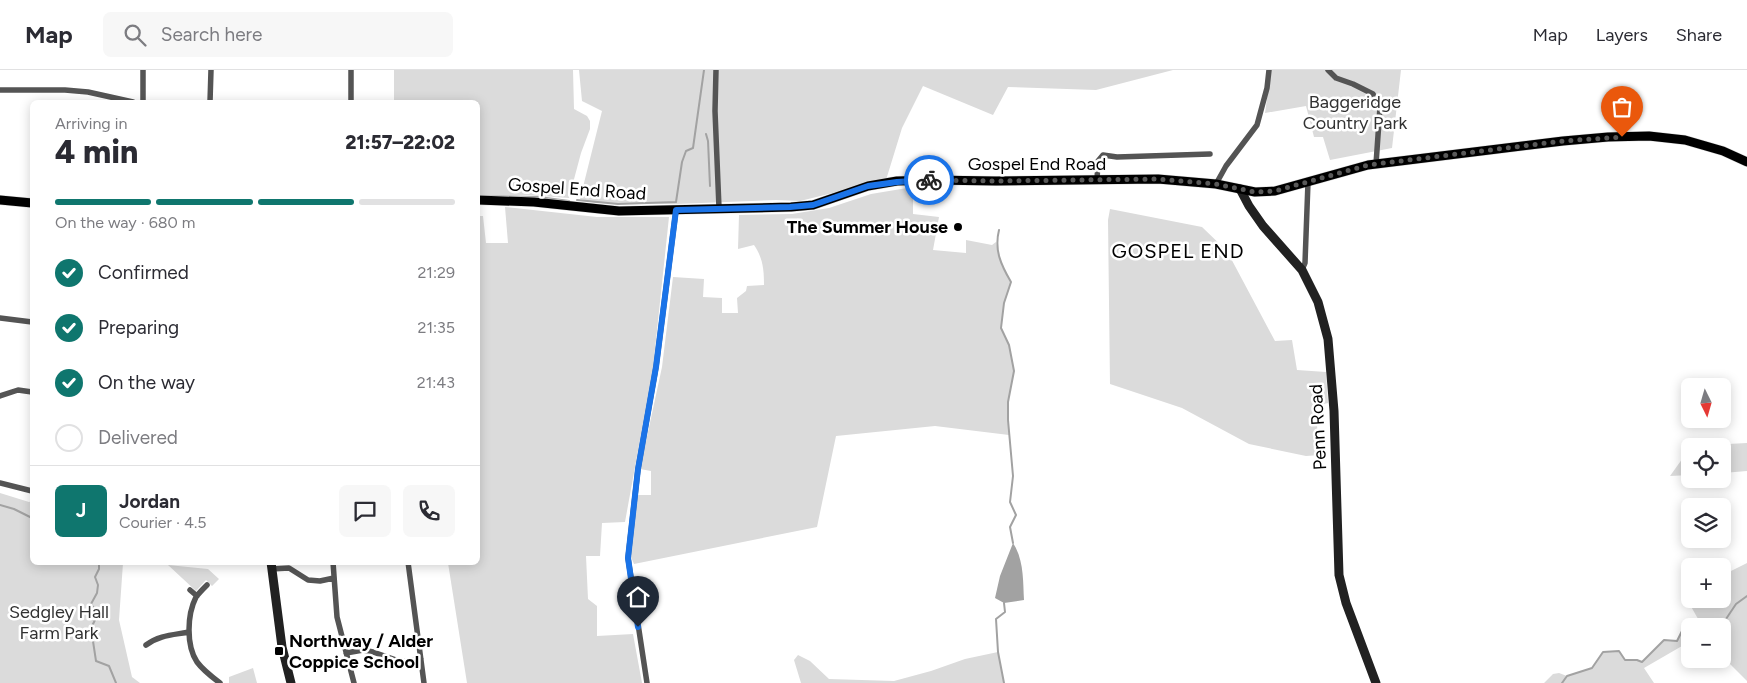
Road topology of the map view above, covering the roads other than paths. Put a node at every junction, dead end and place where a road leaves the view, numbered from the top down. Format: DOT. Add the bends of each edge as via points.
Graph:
graph roads {
  1 [pos="143,70"];
  2 [pos="211,70"];
  3 [pos="351,70"];
  4 [pos="716,70"];
  5 [pos="1269,70"];
  6 [pos="1328,70"];
  7 [pos="0,90"];
  8 [pos="125,100"];
  9 [pos="143,100"];
  10 [pos="210,100"];
  11 [pos="351,100"];
  12 [pos="1210,154"];
  13 [pos="1747,162"];
  14 [pos="1376,164"];
  15 [pos="1097,180"];
  16 [pos="1308,182"];
  17 [pos="1216,184"];
  18 [pos="1240,189"];
  19 [pos="0,200"];
  20 [pos="480,200"];
  21 [pos="30,204"];
  22 [pos="719,208"];
  23 [pos="676,210"];
  24 [pos="1302,270"];
  25 [pos="0,318"];
  26 [pos="30,322"];
  27 [pos="30,392"];
  28 [pos="0,397"];
  29 [pos="0,484"];
  30 [pos="30,491"];
  31 [pos="333,565"];
  32 [pos="408,565"];
  33 [pos="271,566"];
  34 [pos="334,578"];
  35 [pos="206,585"];
  36 [pos="190,590"];
  37 [pos="197,596"];
  38 [pos="189,632"];
  39 [pos="146,645"];
  40 [pos="346,653"];
  41 [pos="421,659"];
  42 [pos="220,683"];
  43 [pos="290,683"];
  44 [pos="354,683"];
  45 [pos="424,683"];
  46 [pos="647,683"];
  47 [pos="1376,683"];
  1 -- 9 [label="street"];
  2 -- 10 [label="street"];
  3 -- 11 [label="street"];
  4 -- 22 [label="street"];
  5 -- 17 [label="street" via="1257,125"];
  6 -- 14 [label="street" via="1336,78 1372,94 1380,107"];
  7 -- 8 [label="street" via="65,90"];
  12 -- 15 [label="street" via="1103,155 1098,161"];
  13 -- 14 [label="main road, Gospel End Road" via="1685,140 1649,136 1563,141"];
  14 -- 16 [label="main road, Gospel End Road"];
  15 -- 17 [label="main road, Gospel End Road" via="1158,179"];
  15 -- 22 [label="main road, Gospel End Road" via="897,182 868,186 813,205"];
  16 -- 18 [label="main road, Gospel End Road" via="1275,191"];
  16 -- 24 [label="street" via="1305,263"];
  17 -- 18 [label="main road, Gospel End Road"];
  18 -- 24 [label="street, Penn Road" via="1262,226"];
  19 -- 21 [label="main road"];
  20 -- 23 [label="main road, Gospel End Road" via="619,211"];
  22 -- 23 [label="main road, Gospel End Road"];
  23 -- 46 [label="street" via="628,558"];
  24 -- 47 [label="street, Penn Road" via="1318,302 1328,339 1340,575 1346,603"];
  25 -- 26 [label="street"];
  27 -- 28 [label="street" via="18,390"];
  29 -- 30 [label="street"];
  31 -- 34 [label="street"];
  32 -- 41 [label="street"];
  33 -- 34 [label="street" via="289,568 308,580"];
  33 -- 43 [label="street"];
  34 -- 40 [label="street" via="337,617"];
  35 -- 37 [label="street"];
  36 -- 37 [label="street"];
  37 -- 38 [label="street"];
  38 -- 39 [label="street" via="154,639"];
  38 -- 42 [label="street" via="197,662"];
  40 -- 41 [label="street" via="363,650 402,662"];
  40 -- 44 [label="street"];
  41 -- 45 [label="street"];
}
